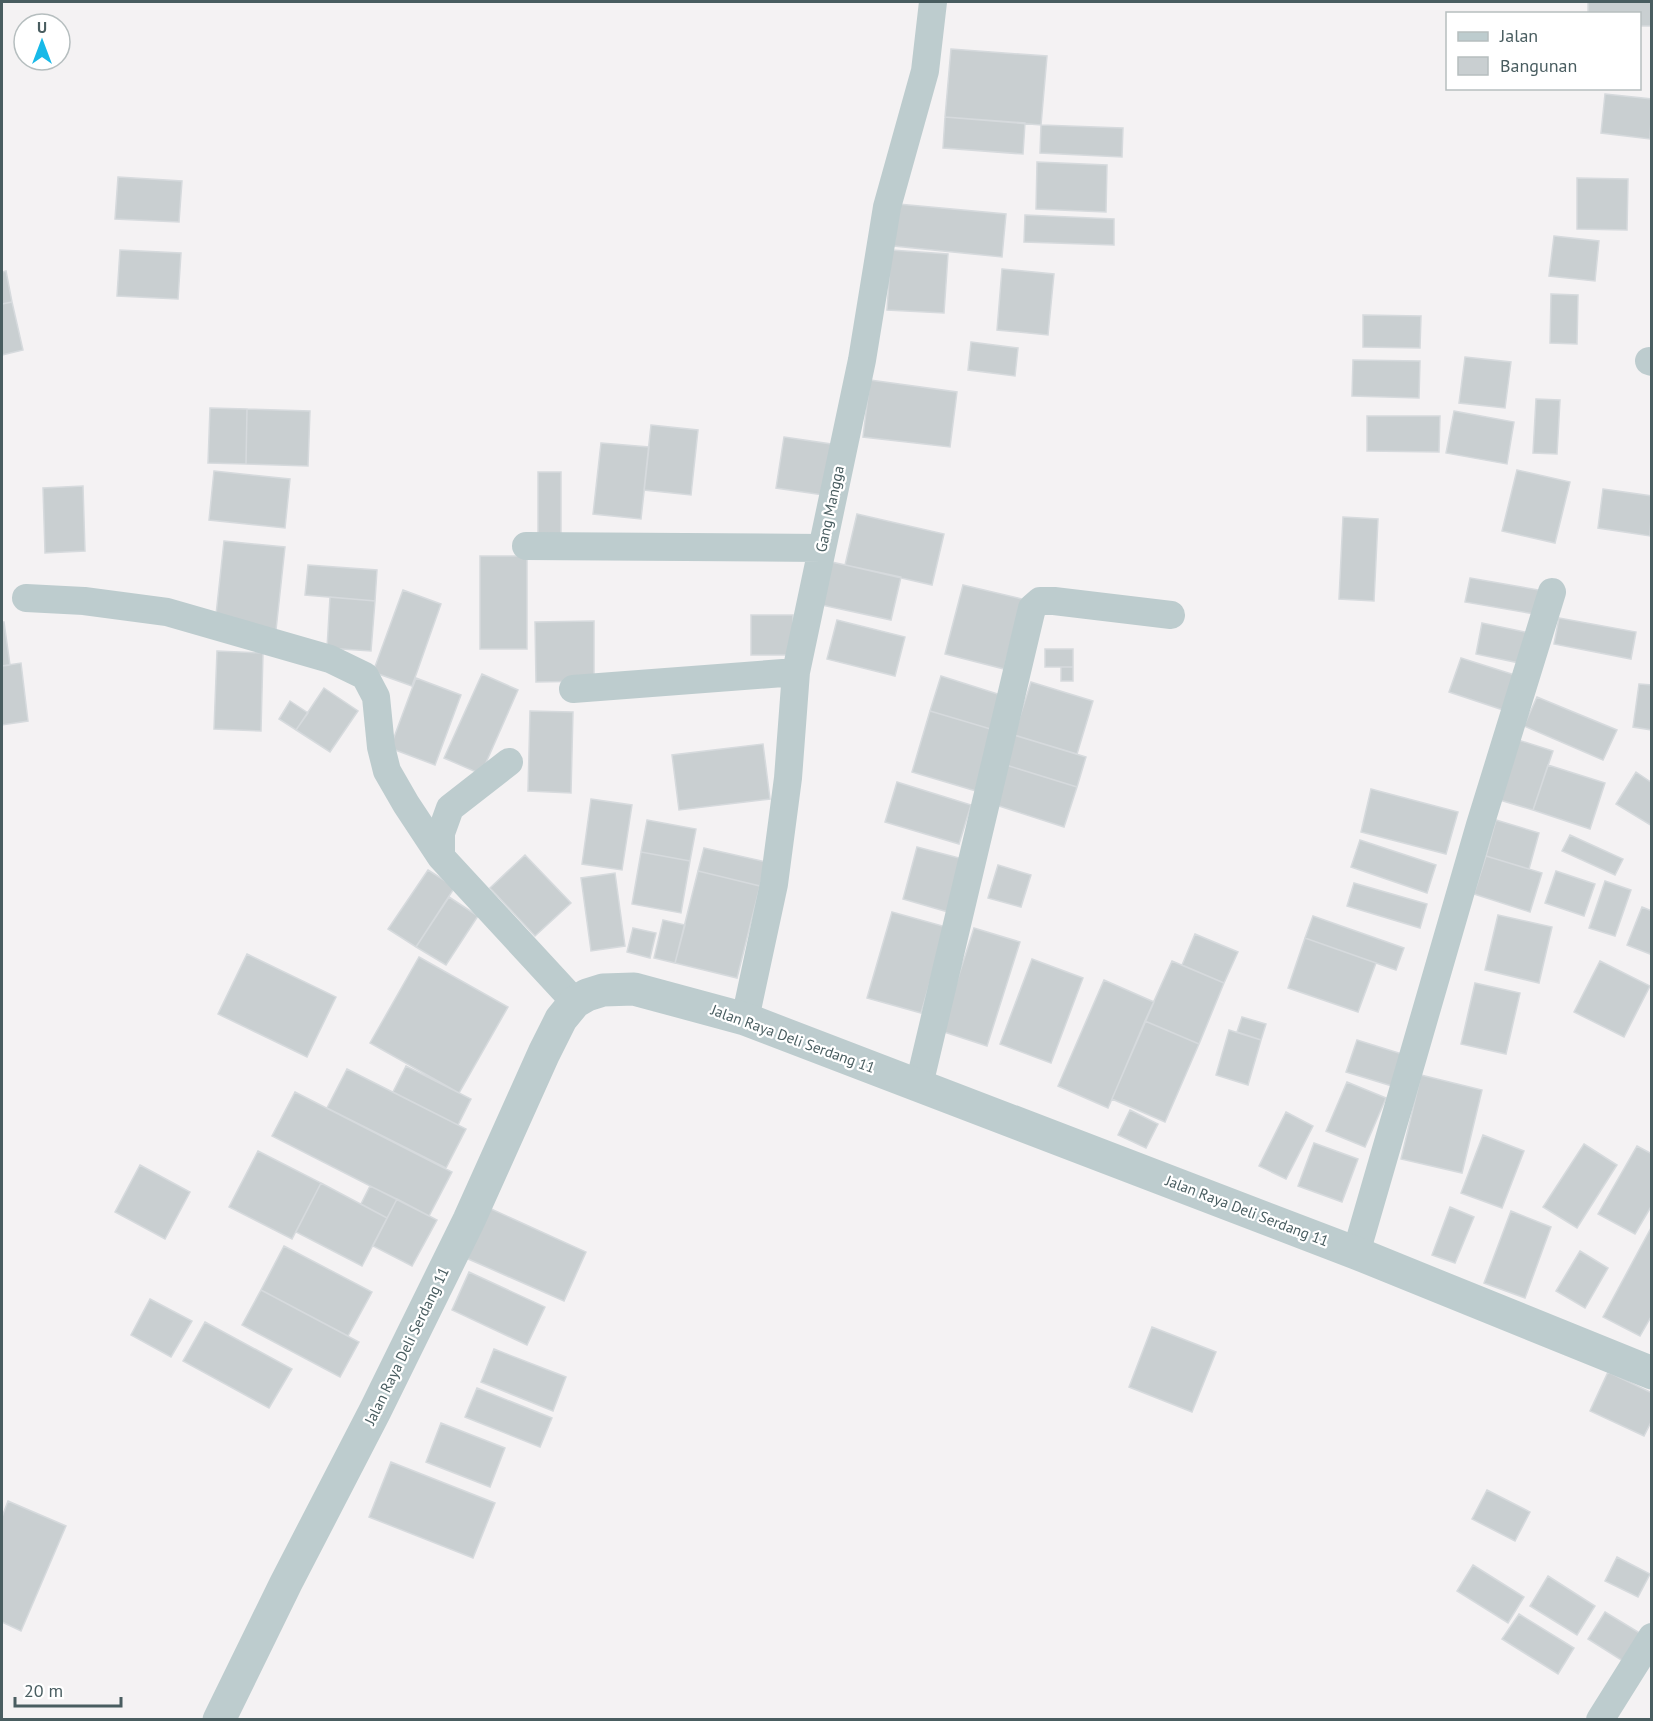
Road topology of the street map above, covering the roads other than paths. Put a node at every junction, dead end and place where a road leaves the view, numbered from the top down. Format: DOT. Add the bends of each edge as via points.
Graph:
graph roads {
  1 [pos="933,2"];
  2 [pos="526,546"];
  3 [pos="822,548"];
  4 [pos="1552,592"];
  5 [pos="26,598"];
  6 [pos="1171,615"];
  7 [pos="796,672"];
  8 [pos="573,690"];
  9 [pos="509,762"];
  10 [pos="441,857"];
  11 [pos="575,1002"];
  12 [pos="746,1019"];
  13 [pos="919,1085"];
  14 [pos="1356,1253"];
  15 [pos="1652,1373"];
  16 [pos="1652,1637"];
  17 [pos="219,1719"];
  18 [pos="1600,1719"];
  1 -- 3 [label="street, Gang Mangga" via="925,71 887,207 861,360"];
  2 -- 3 [label="street"];
  3 -- 7 [label="street, Gang Mangga"];
  4 -- 14 [label="street"];
  5 -- 10 [label="street" via="166,612 330,659 365,676 376,697 387,771"];
  6 -- 13 [label="street" via="1054,601 1040,601 1032,608"];
  7 -- 8 [label="street"];
  7 -- 12 [label="street, Gang Mangga" via="774,884"];
  9 -- 10 [label="street" via="450,808 441,833"];
  10 -- 11 [label="street"];
  11 -- 12 [label="street, Jalan Raya Deli Serdang 11" via="603,990 634,989"];
  11 -- 17 [label="street, Jalan Raya Deli Serdang 11" via="561,1019 544,1053 464,1230"];
  12 -- 13 [label="street, Jalan Raya Deli Serdang 11"];
  13 -- 14 [label="street, Jalan Raya Deli Serdang 11"];
  14 -- 15 [label="street, Jalan Raya Deli Serdang 11"];
  16 -- 18 [label="street"];
}
